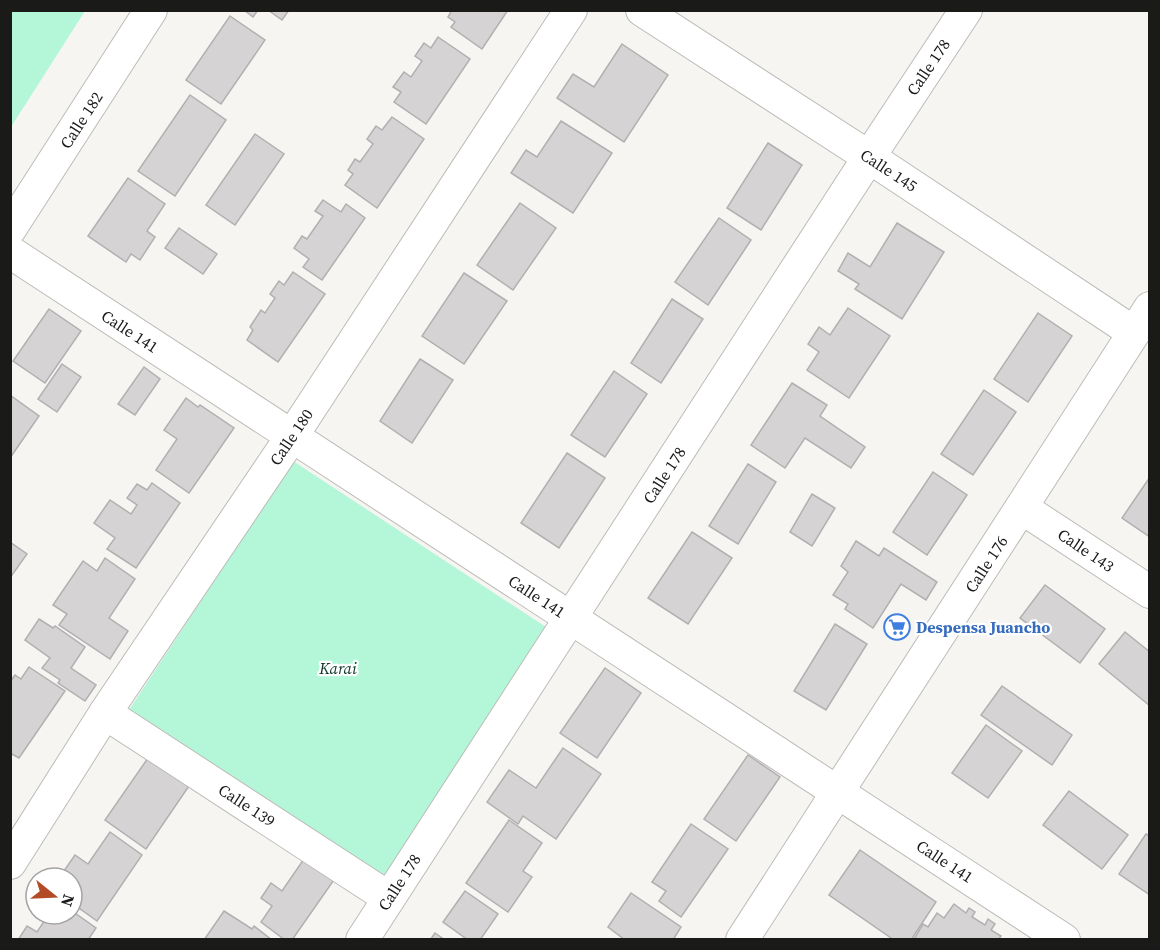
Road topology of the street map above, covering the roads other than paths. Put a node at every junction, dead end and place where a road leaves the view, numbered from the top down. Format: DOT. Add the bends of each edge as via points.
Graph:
graph roads {
  1 [pos="151,10"];
  2 [pos="571,10"];
  3 [pos="642,10"];
  4 [pos="966,10"];
  5 [pos="869,157"];
  6 [pos="10,230"];
  7 [pos="10,252"];
  8 [pos="1141,320"];
  9 [pos="292,436"];
  10 [pos="1022,508"];
  11 [pos="1149,592"];
  12 [pos="572,618"];
  13 [pos="105,713"];
  14 [pos="838,792"];
  15 [pos="10,863"];
  16 [pos="389,898"];
  17 [pos="362,939"];
  18 [pos="742,939"];
  19 [pos="1064,939"];
  1 -- 6 [label="street, Calle 182"];
  2 -- 9 [label="street, Calle 180"];
  3 -- 5 [label="street, Calle 145"];
  4 -- 5 [label="street, Calle 178"];
  5 -- 8 [label="street, Calle 145"];
  5 -- 12 [label="street, Calle 178"];
  7 -- 9 [label="street, Calle 141"];
  8 -- 10 [label="street, Calle 176"];
  9 -- 12 [label="street, Calle 141"];
  9 -- 13 [label="street, Calle 180"];
  10 -- 11 [label="street, Calle 143"];
  10 -- 14 [label="street, Calle 176"];
  12 -- 14 [label="street, Calle 141"];
  12 -- 16 [label="street, Calle 178"];
  13 -- 15 [label="street, Calle 180"];
  13 -- 16 [label="street, Calle 139"];
  14 -- 18 [label="street, Calle 176"];
  14 -- 19 [label="street, Calle 141"];
  16 -- 17 [label="street, Calle 178"];
}
